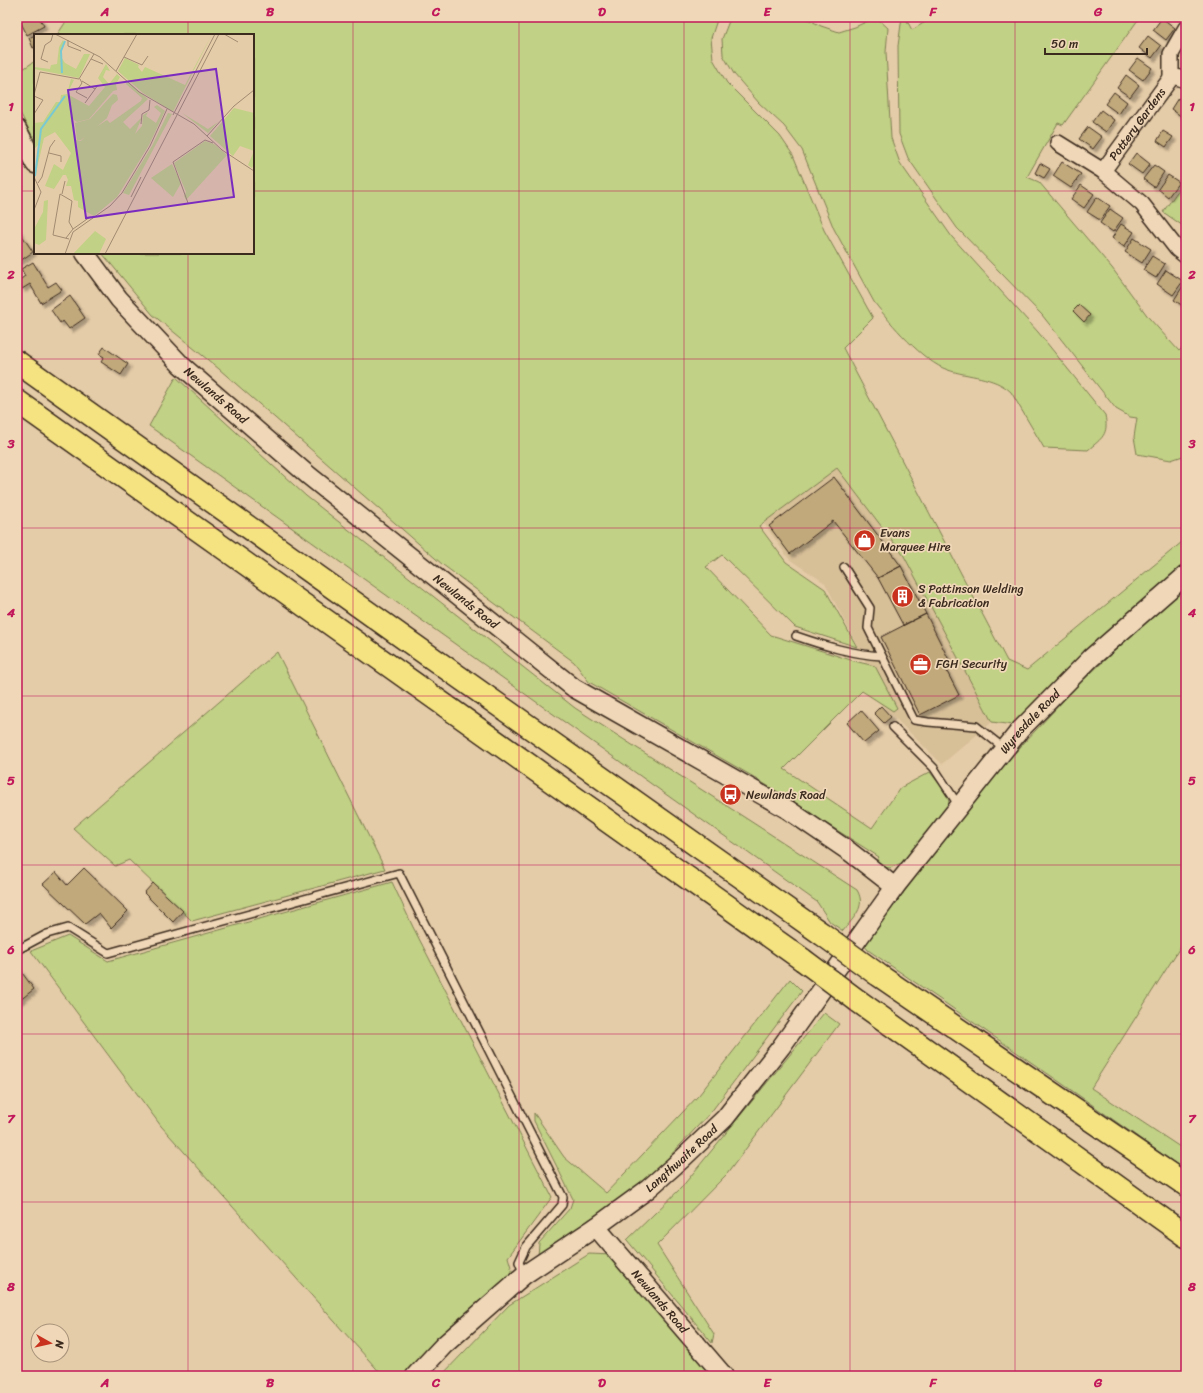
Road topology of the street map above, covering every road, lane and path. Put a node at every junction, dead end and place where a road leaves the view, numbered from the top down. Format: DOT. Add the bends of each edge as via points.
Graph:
graph roads {
  1 [pos="1186,28"];
  2 [pos="1171,78"];
  3 [pos="1186,81"];
  4 [pos="17,129"];
  5 [pos="1058,143"];
  6 [pos="34,162"];
  7 [pos="1103,171"];
  8 [pos="1183,248"];
  9 [pos="86,254"];
  10 [pos="17,362"];
  11 [pos="17,401"];
  12 [pos="844,567"];
  13 [pos="1186,575"];
  14 [pos="796,636"];
  15 [pos="882,656"];
  16 [pos="893,727"];
  17 [pos="1006,749"];
  18 [pos="959,806"];
  19 [pos="895,888"];
  20 [pos="17,950"];
  21 [pos="1186,1185"];
  22 [pos="596,1227"];
  23 [pos="1186,1236"];
  24 [pos="524,1275"];
  25 [pos="415,1376"];
  26 [pos="724,1376"];
  1 -- 2 [label="street, Pottery Gardens" via="1171,54"];
  2 -- 3 [label="street, Pottery Gardens"];
  2 -- 7 [label="street, Pottery Gardens"];
  4 -- 6 [label="street"];
  5 -- 7 [label="street, Pottery Gardens"];
  7 -- 8 [label="street, Pottery Gardens" via="1142,204"];
  9 -- 19 [label="street, Newlands Road" via="120,300 181,365 308,475 574,688 787,809 850,852"];
  10 -- 21 [label="highway, bridge" via="877,974"];
  11 -- 23 [label="highway, bridge"];
  12 -- 15 [label="lane" via="870,608 868,628"];
  13 -- 17 [label="street, Wyresdale Road" via="1091,658 1020,730"];
  14 -- 15 [label="lane" via="830,648"];
  15 -- 17 [label="lane" via="914,720 976,726"];
  16 -- 18 [label="lane" via="934,768"];
  17 -- 18 [label="street, Wyresdale Road"];
  18 -- 19 [label="street, Wyresdale Road"];
  19 -- 22 [label="street, Langthwaite Road" via="781,1047 724,1118 648,1189"];
  20 -- 24 [label="lane" via="47,934 68,928 108,953 399,874 564,1197 562,1205 526,1247 519,1262"];
  22 -- 24 [label="street, Langthwaite Road"];
  22 -- 26 [label="street, Newlands Road"];
  24 -- 25 [label="street, Langthwaite Road" via="444,1345"];
}
